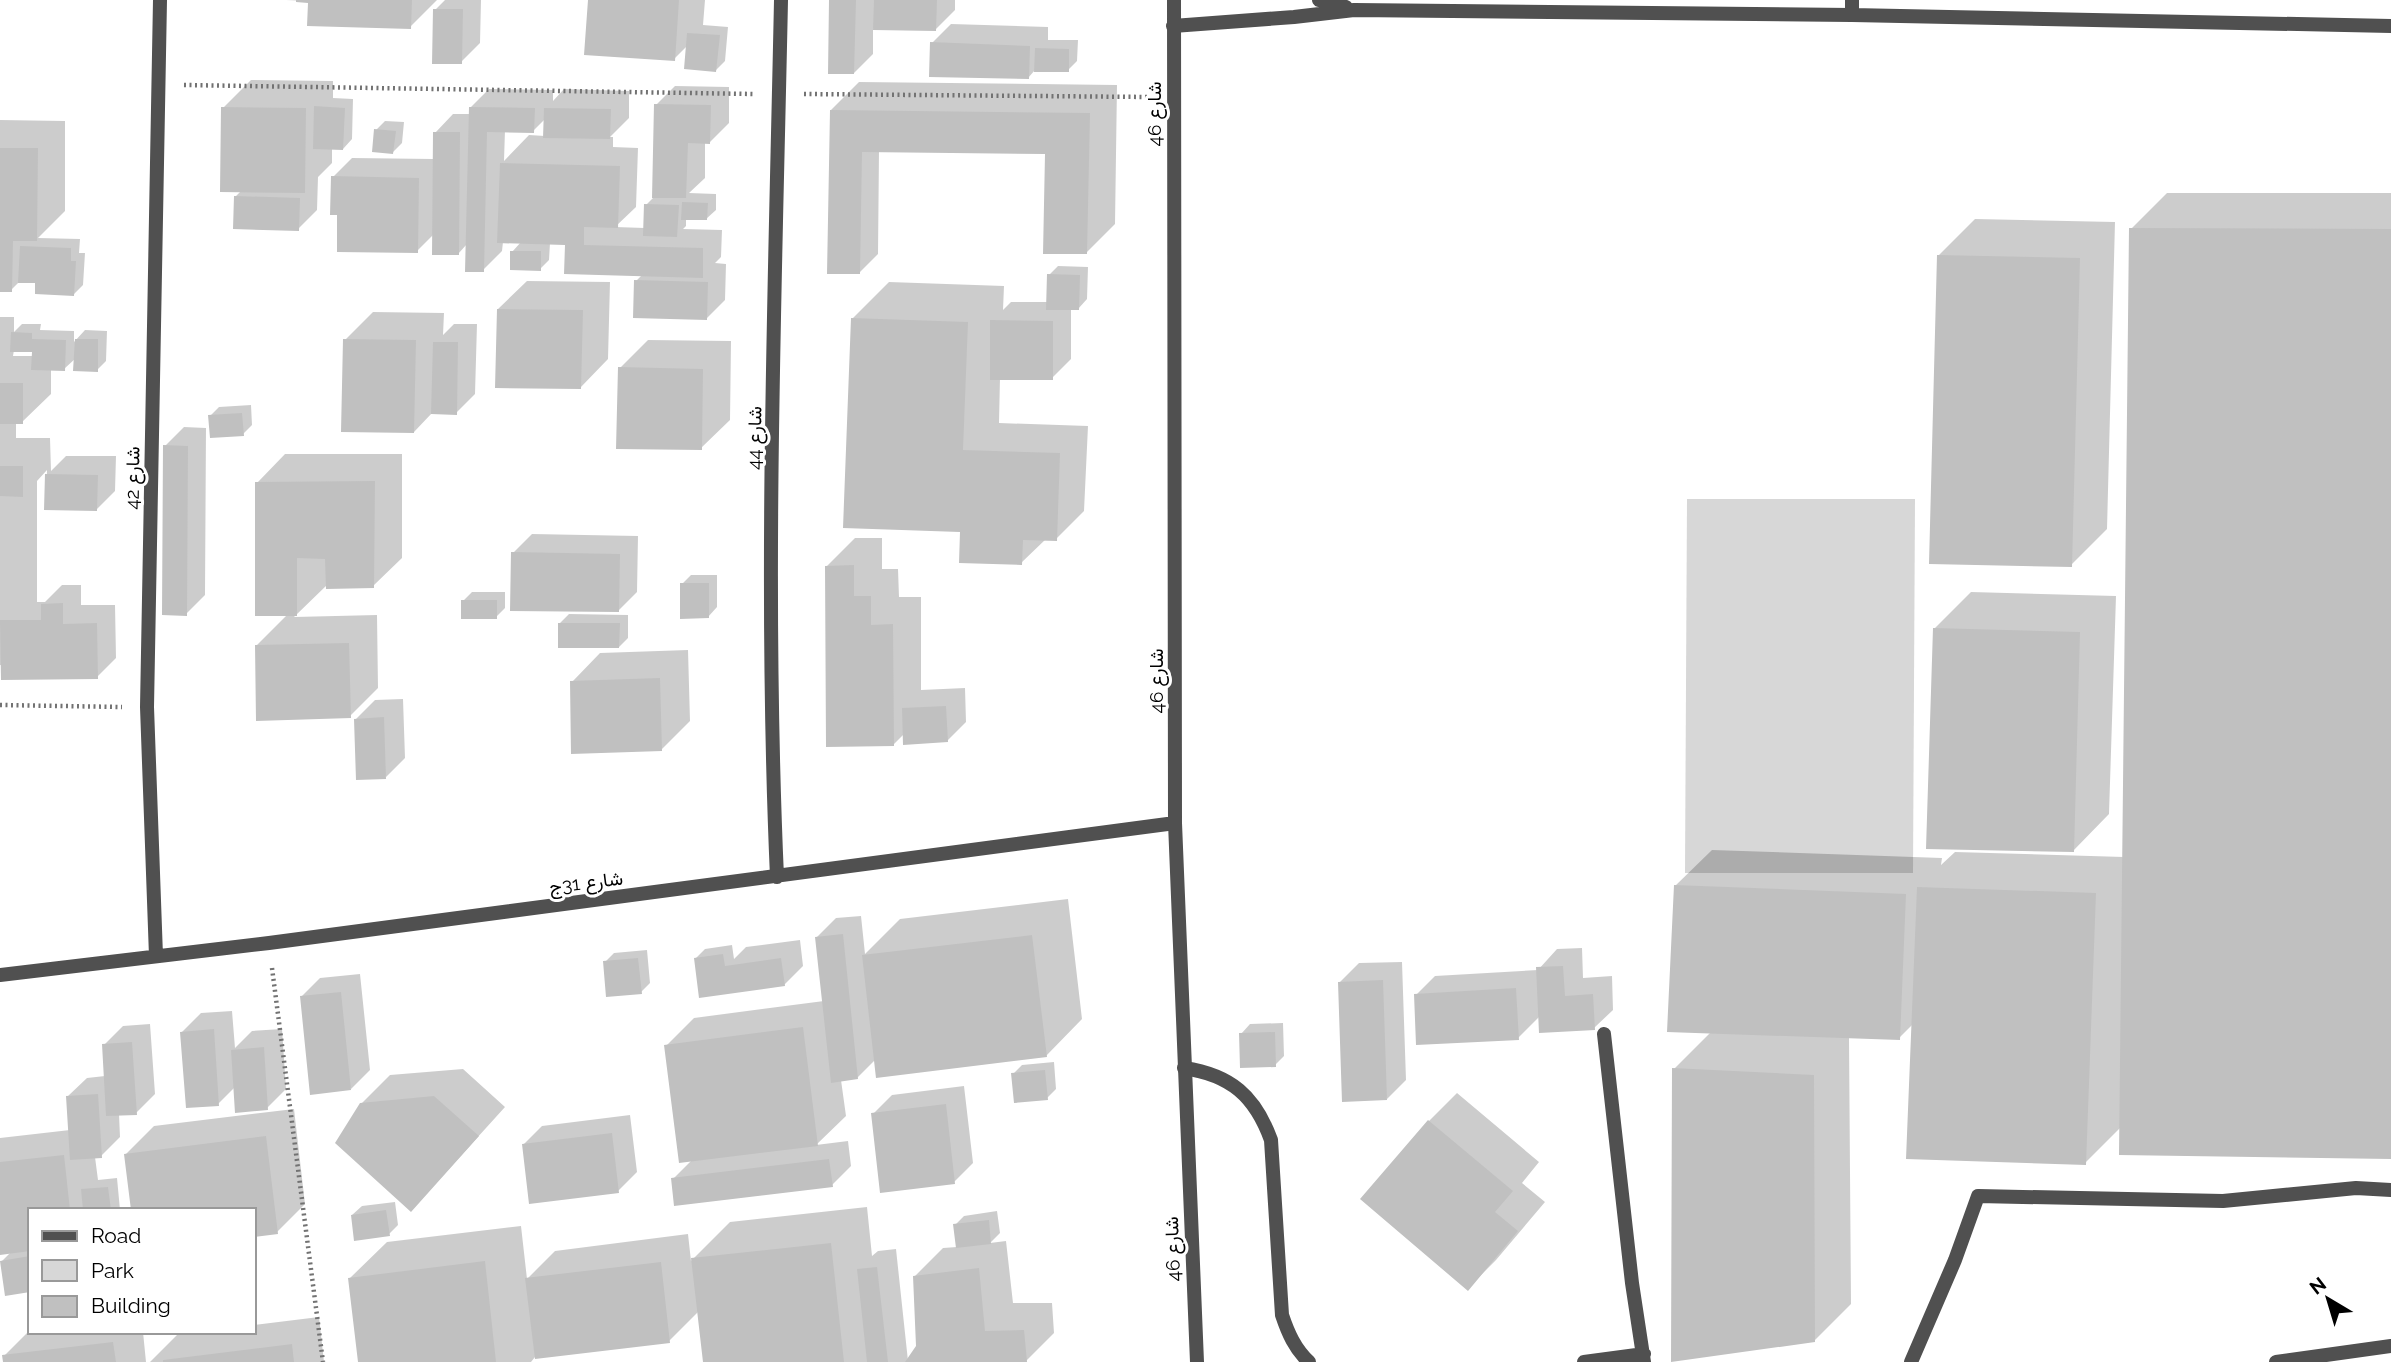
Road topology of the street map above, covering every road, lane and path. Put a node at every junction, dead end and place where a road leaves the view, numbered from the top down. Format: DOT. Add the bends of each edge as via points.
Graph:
graph roads {
  1 [pos="160,0"];
  2 [pos="781,0"];
  3 [pos="1174,0"];
  4 [pos="1319,0"];
  5 [pos="1852,0"];
  6 [pos="1354,10"];
  7 [pos="1852,15"];
  8 [pos="1173,26"];
  9 [pos="2391,26"];
  10 [pos="159,85"];
  11 [pos="779,94"];
  12 [pos="1174,97"];
  13 [pos="0,705"];
  14 [pos="147,707"];
  15 [pos="1175,823"];
  16 [pos="777,877"];
  17 [pos="269,943"];
  18 [pos="156,956"];
  19 [pos="0,975"];
  20 [pos="1604,1034"];
  21 [pos="1184,1068"];
  22 [pos="2391,1190"];
  23 [pos="2391,1346"];
  24 [pos="1644,1358"];
  25 [pos="323,1362"];
  26 [pos="1197,1362"];
  27 [pos="1309,1362"];
  28 [pos="1584,1362"];
  29 [pos="1911,1362"];
  30 [pos="2276,1362"];
  1 -- 10 [label="street, شارع 42"];
  2 -- 11 [label="street, شارع 44"];
  3 -- 8 [label="street, شارع 46"];
  4 -- 6 [label="street"];
  5 -- 7 [label="street"];
  6 -- 7 [label="street"];
  6 -- 8 [label="street"];
  7 -- 9 [label="street"];
  8 -- 12 [label="street, شارع 46"];
  10 -- 11 [label="path"];
  10 -- 14 [label="street, شارع 42"];
  11 -- 12 [label="path"];
  11 -- 16 [label="street, شارع 44" via="770,663"];
  12 -- 15 [label="street, شارع 46"];
  13 -- 14 [label="path"];
  14 -- 18 [label="street, شارع 42"];
  15 -- 16 [label="street, شارع 31ج"];
  15 -- 21 [label="street, شارع 46"];
  16 -- 17 [label="street, شارع 31ج"];
  17 -- 18 [label="street, شارع 31ج"];
  17 -- 25 [label="path"];
  18 -- 19 [label="street, شارع 31ج"];
  20 -- 24 [label="street"];
  21 -- 26 [label="street, شارع 46"];
  21 -- 27 [label="street" via="1204,1071 1231,1084 1264,1122 1271,1140 1282,1315 1289,1336"];
  22 -- 29 [label="street" via="2356,1188 2223,1201 1978,1196"];
  23 -- 30 [label="street"];
  24 -- 28 [label="street"];
}
